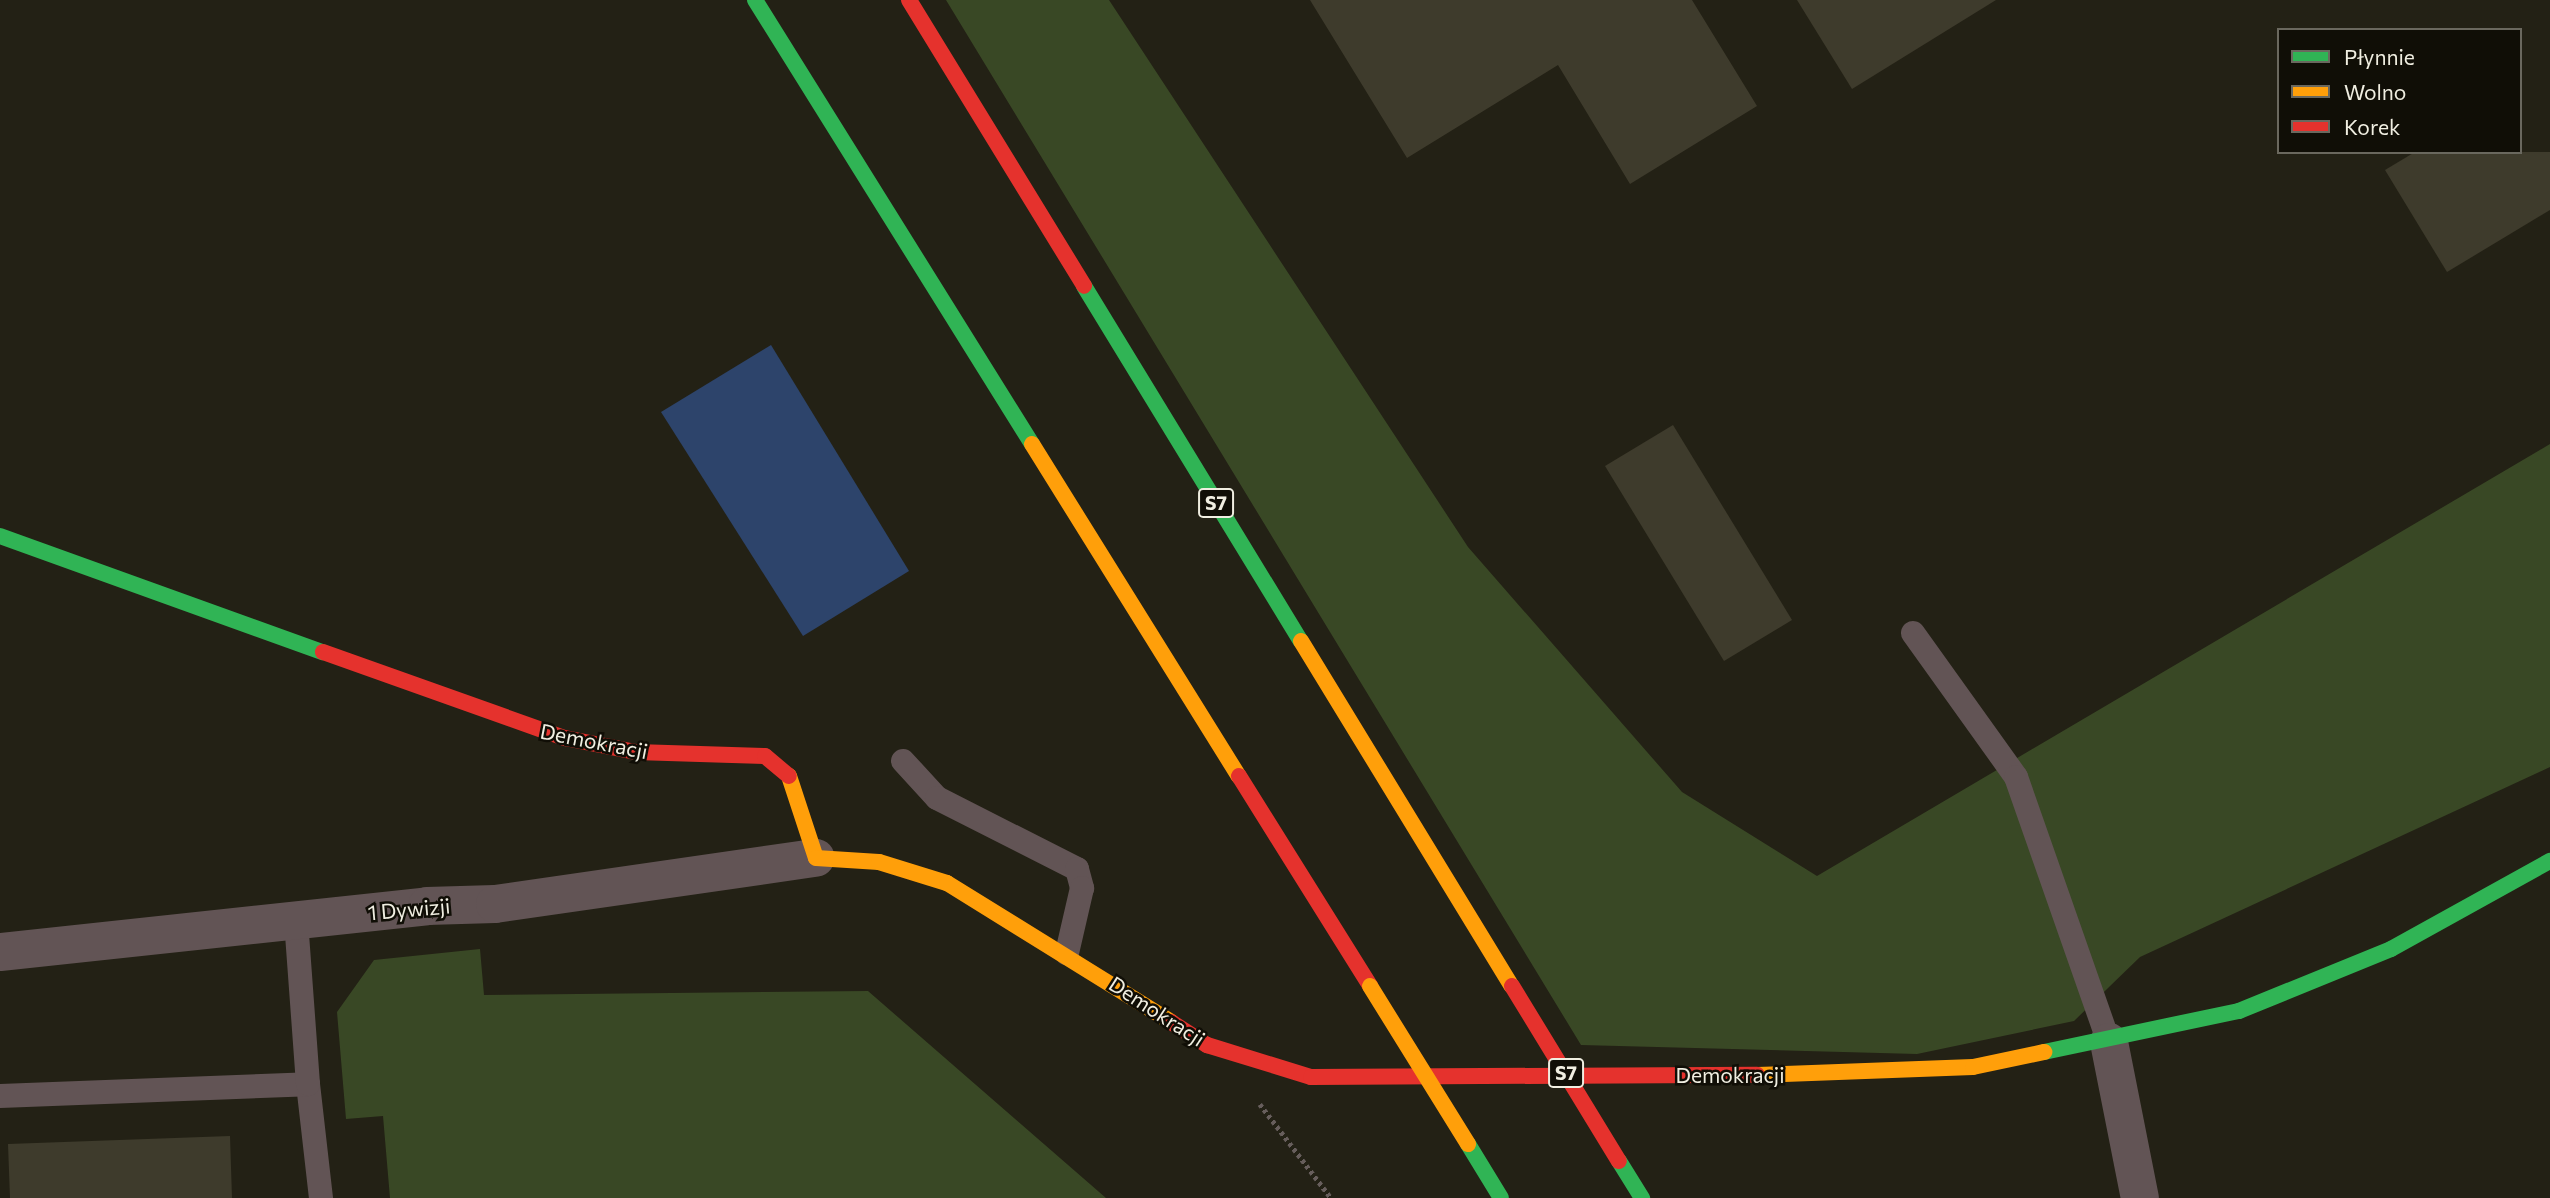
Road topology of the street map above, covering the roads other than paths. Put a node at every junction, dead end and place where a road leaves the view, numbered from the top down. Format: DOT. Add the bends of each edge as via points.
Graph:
graph roads {
  1 [pos="755,0"];
  2 [pos="909,0"];
  3 [pos="0,536"];
  4 [pos="1913,633"];
  5 [pos="903,761"];
  6 [pos="816,858"];
  7 [pos="2550,861"];
  8 [pos="296,920"];
  9 [pos="0,952"];
  10 [pos="1067,953"];
  11 [pos="2109,1042"];
  12 [pos="308,1084"];
  13 [pos="0,1096"];
  14 [pos="321,1198"];
  15 [pos="1501,1198"];
  16 [pos="1642,1198"];
  17 [pos="2140,1198"];
  1 -- 15 [label="main road, bridge"];
  2 -- 16 [label="main road, S7, bridge"];
  3 -- 6 [label="main road, Demokracji" via="565,738 636,752 765,756 782,766 796,787"];
  4 -- 11 [label="lane" via="2015,778"];
  5 -- 10 [label="lane" via="937,798 1077,869 1082,888"];
  6 -- 8 [label="street, 1 Dywizji" via="495,904"];
  6 -- 10 [label="main road, Demokracji" via="914,870 995,908"];
  7 -- 11 [label="main road, Demokracji" via="2391,949 2239,1011"];
  8 -- 9 [label="street, 1 Dywizji"];
  8 -- 12 [label="lane"];
  10 -- 11 [label="main road, Demokracji" via="1207,1045 1311,1077 1837,1075 1973,1067"];
  11 -- 17 [label="street"];
  12 -- 13 [label="lane"];
  12 -- 14 [label="lane"];
}
